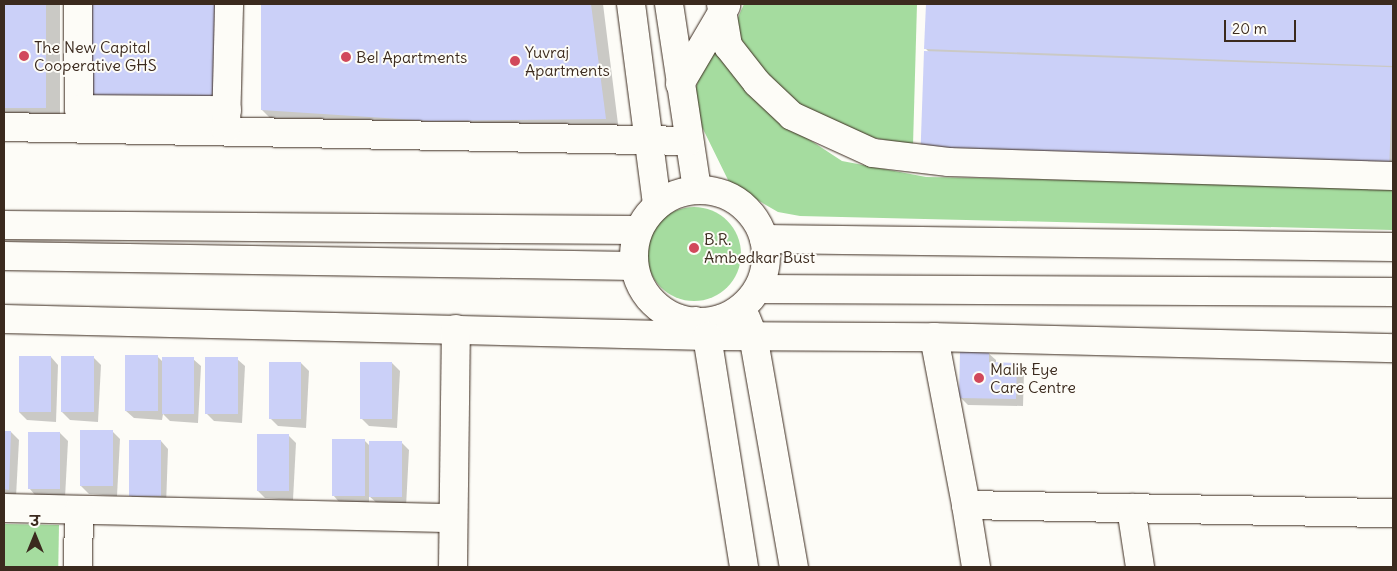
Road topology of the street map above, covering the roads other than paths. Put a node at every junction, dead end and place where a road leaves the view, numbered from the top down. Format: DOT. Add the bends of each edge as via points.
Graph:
graph roads {
  1 [pos="78,4"];
  2 [pos="229,4"];
  3 [pos="631,4"];
  4 [pos="669,4"];
  5 [pos="723,7"];
  6 [pos="680,84"];
  7 [pos="226,121"];
  8 [pos="4,127"];
  9 [pos="650,140"];
  10 [pos="689,140"];
  11 [pos="1393,176"];
  12 [pos="697,189"];
  13 [pos="657,205"];
  14 [pos="4,225"];
  15 [pos="638,230"];
  16 [pos="764,239"];
  17 [pos="1393,247"];
  18 [pos="4,256"];
  19 [pos="634,266"];
  20 [pos="1393,292"];
  21 [pos="749,298"];
  22 [pos="4,319"];
  23 [pos="456,329"];
  24 [pos="701,329"];
  25 [pos="753,335"];
  26 [pos="934,337"];
  27 [pos="1393,348"];
  28 [pos="966,505"];
  29 [pos="4,508"];
  30 [pos="1131,508"];
  31 [pos="79,510"];
  32 [pos="1393,513"];
  33 [pos="453,518"];
  34 [pos="78,567"];
  35 [pos="452,567"];
  36 [pos="744,567"];
  37 [pos="794,567"];
  38 [pos="976,567"];
  39 [pos="1140,567"];
  1 -- 7 [label="street" via="79,110"];
  2 -- 7 [label="street"];
  3 -- 9 [label="street"];
  4 -- 6 [label="street"];
  5 -- 6 [label="street"];
  5 -- 11 [label="street" via="728,46 757,83 792,116 873,153 948,162"];
  6 -- 10 [label="street"];
  7 -- 8 [label="street"];
  7 -- 9 [label="street"];
  9 -- 10 [label="street"];
  9 -- 13 [label="street"];
  10 -- 12 [label="street"];
  12 -- 13 [label="street" via="676,194"];
  12 -- 16 [label="street" via="719,192 740,202 755,218"];
  13 -- 15 [label="street"];
  14 -- 15 [label="street"];
  15 -- 19 [label="street"];
  16 -- 17 [label="street"];
  16 -- 21 [label="street" via="764,273"];
  18 -- 19 [label="street"];
  19 -- 24 [label="street" via="641,287 654,304"];
  20 -- 21 [label="street"];
  21 -- 24 [label="street"];
  21 -- 25 [label="street"];
  22 -- 23 [label="street"];
  23 -- 24 [label="street"];
  23 -- 33 [label="street"];
  24 -- 25 [label="street"];
  24 -- 36 [label="street"];
  25 -- 26 [label="street"];
  25 -- 37 [label="street"];
  26 -- 27 [label="street"];
  26 -- 28 [label="street"];
  28 -- 30 [label="street"];
  28 -- 38 [label="street"];
  29 -- 31 [label="street"];
  30 -- 32 [label="street"];
  30 -- 39 [label="street"];
  31 -- 33 [label="street"];
  31 -- 34 [label="street"];
  33 -- 35 [label="street"];
}
